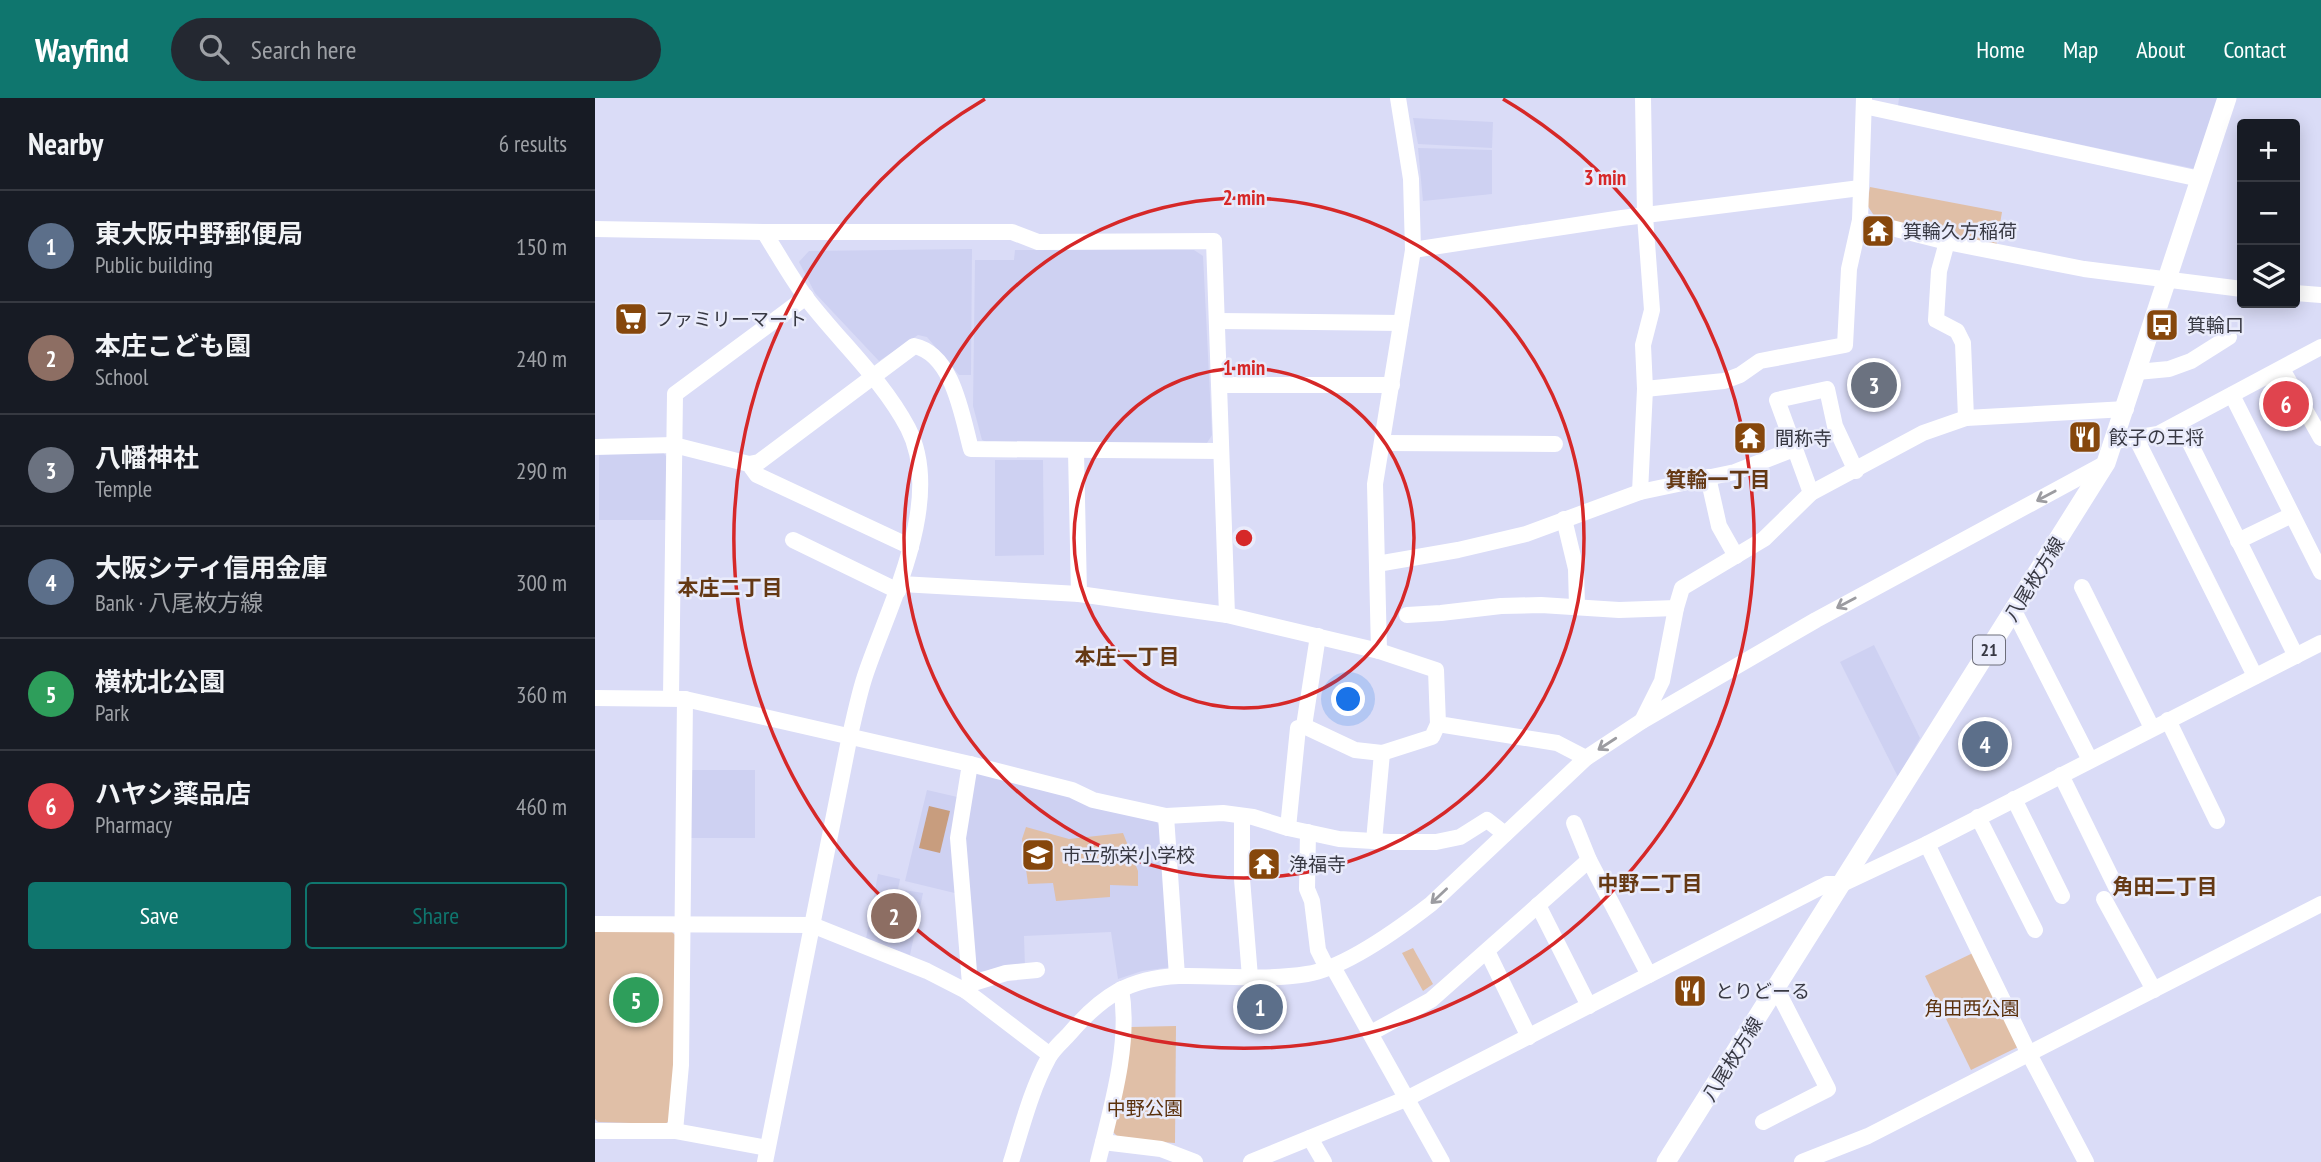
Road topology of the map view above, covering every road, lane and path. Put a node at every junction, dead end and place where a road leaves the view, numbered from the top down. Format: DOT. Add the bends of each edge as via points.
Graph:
graph roads {
  1 [pos="1398,98"];
  2 [pos="1643,98"];
  3 [pos="2227,98"];
  4 [pos="1864,102"];
  5 [pos="2200,179"];
  6 [pos="1860,188"];
  7 [pos="1645,216"];
  8 [pos="1860,220"];
  9 [pos="595,229"];
  10 [pos="764,232"];
  11 [pos="1947,242"];
  12 [pos="1413,250"];
  13 [pos="2168,280"];
  14 [pos="2237,288"];
  15 [pos="2300,293"];
  16 [pos="2321,295"];
  17 [pos="806,298"];
  18 [pos="1217,321"];
  19 [pos="1401,323"];
  20 [pos="2228,337"];
  21 [pos="2321,347"];
  22 [pos="2283,369"];
  23 [pos="2137,372"];
  24 [pos="874,378"];
  25 [pos="1220,385"];
  26 [pos="1392,385"];
  27 [pos="1645,389"];
  28 [pos="2232,395"];
  29 [pos="2126,409"];
  30 [pos="1966,418"];
  31 [pos="2180,423"];
  32 [pos="2136,438"];
  33 [pos="2321,438"];
  34 [pos="2115,441"];
  35 [pos="1383,443"];
  36 [pos="1555,444"];
  37 [pos="674,445"];
  38 [pos="595,447"];
  39 [pos="1794,449"];
  40 [pos="1076,451"];
  41 [pos="1220,451"];
  42 [pos="2106,463"];
  43 [pos="749,464"];
  44 [pos="1856,471"];
  45 [pos="1708,477"];
  46 [pos="1640,492"];
  47 [pos="1811,493"];
  48 [pos="2292,515"];
  49 [pos="1564,519"];
  50 [pos="793,540"];
  51 [pos="2238,541"];
  52 [pos="911,547"];
  53 [pos="1736,556"];
  54 [pos="1377,564"];
  55 [pos="2321,572"];
  56 [pos="2082,586"];
  57 [pos="899,588"];
  58 [pos="1079,594"];
  59 [pos="1577,607"];
  60 [pos="1676,608"];
  61 [pos="2014,611"];
  62 [pos="1227,615"];
  63 [pos="1407,615"];
  64 [pos="1318,636"];
  65 [pos="2320,648"];
  66 [pos="1379,651"];
  67 [pos="2296,656"];
  68 [pos="2255,676"];
  69 [pos="595,698"];
  70 [pos="678,698"];
  71 [pos="2168,720"];
  72 [pos="1642,721"];
  73 [pos="1439,724"];
  74 [pos="1304,726"];
  75 [pos="2152,728"];
  76 [pos="850,735"];
  77 [pos="1382,753"];
  78 [pos="1586,758"];
  79 [pos="2090,760"];
  80 [pos="971,764"];
  81 [pos="2061,775"];
  82 [pos="2014,799"];
  83 [pos="1166,816"];
  84 [pos="1242,816"];
  85 [pos="1978,817"];
  86 [pos="2217,821"];
  87 [pos="1574,823"];
  88 [pos="1288,828"];
  89 [pos="1308,832"];
  90 [pos="1505,834"];
  91 [pos="1374,841"];
  92 [pos="1927,844"];
  93 [pos="1590,860"];
  94 [pos="1842,884"];
  95 [pos="2116,887"];
  96 [pos="2062,896"];
  97 [pos="2104,899"];
  98 [pos="2321,904"];
  99 [pos="1538,905"];
  100 [pos="595,924"];
  101 [pos="683,924"];
  102 [pos="812,925"];
  103 [pos="2035,930"];
  104 [pos="1487,951"];
  105 [pos="1330,967"];
  106 [pos="1037,970"];
  107 [pos="1650,975"];
  108 [pos="1177,976"];
  109 [pos="1250,977"];
  110 [pos="968,988"];
  111 [pos="1776,988"];
  112 [pos="1121,989"];
  113 [pos="2154,990"];
  114 [pos="1589,1006"];
  115 [pos="1371,1033"];
  116 [pos="1529,1037"];
  117 [pos="2029,1054"];
  118 [pos="1050,1055"];
  119 [pos="1408,1098"];
  120 [pos="1763,1122"];
  121 [pos="595,1130"];
  122 [pos="675,1130"];
  123 [pos="1304,1141"];
  124 [pos="1103,1142"];
  125 [pos="768,1158"];
  126 [pos="1011,1162"];
  127 [pos="1098,1162"];
  128 [pos="1195,1162"];
  129 [pos="1251,1162"];
  130 [pos="1291,1162"];
  131 [pos="1324,1162"];
  132 [pos="1442,1162"];
  133 [pos="1666,1162"];
  134 [pos="1802,1162"];
  135 [pos="2086,1162"];
  1 -- 12 [label="street" via="1411,179"];
  2 -- 7 [label="street"];
  3 -- 5 [label="main road, 八尾枚方線 / 21"];
  4 -- 5 [label="street"];
  4 -- 6 [label="street"];
  5 -- 13 [label="main road, 八尾枚方線 / 21"];
  6 -- 7 [label="street"];
  6 -- 8 [label="street"];
  7 -- 12 [label="street"];
  7 -- 27 [label="street" via="1652,310 1643,345"];
  8 -- 11 [label="street"];
  8 -- 27 [label="street" via="1849,269 1845,345 1760,361 1724,381"];
  9 -- 10 [label="street"];
  10 -- 17 [label="street"];
  10 -- 18 [label="street" via="1012,232 1038,242 1214,241"];
  11 -- 13 [label="street"];
  11 -- 30 [label="street" via="1935,320 1957,331 1963,342"];
  12 -- 19 [label="street"];
  13 -- 14 [label="street"];
  13 -- 23 [label="main road, 八尾枚方線 / 21"];
  15 -- 16 [label="street"];
  17 -- 24 [label="street"];
  17 -- 37 [label="street" via="675,394"];
  18 -- 19 [label="street"];
  18 -- 25 [label="street"];
  19 -- 26 [label="street"];
  20 -- 23 [label="street" via="2191,361"];
  21 -- 22 [label="street"];
  22 -- 28 [label="street"];
  22 -- 33 [label="street"];
  23 -- 29 [label="main road, 八尾枚方線 / 21"];
  24 -- 40 [label="street" via="914,346 926,349 951,379 971,449"];
  24 -- 43 [label="street" via="759,462"];
  24 -- 52 [label="street" via="909,430 918,462"];
  25 -- 26 [label="street"];
  25 -- 41 [label="street"];
  26 -- 35 [label="street"];
  27 -- 46 [label="street"];
  28 -- 31 [label="street"];
  28 -- 48 [label="street"];
  29 -- 30 [label="street"];
  29 -- 34 [label="main road, 八尾枚方線 / 21"];
  30 -- 44 [label="street" via="1923,433"];
  31 -- 32 [label="street"];
  31 -- 51 [label="street"];
  32 -- 34 [label="street"];
  32 -- 68 [label="street"];
  34 -- 42 [label="main road, 八尾枚方線 / 21"];
  35 -- 36 [label="street"];
  35 -- 54 [label="street" via="1375,484"];
  37 -- 38 [label="street"];
  37 -- 43 [label="street"];
  37 -- 70 [label="street"];
  39 -- 44 [label="street" via="1777,400 1827,388 1835,426"];
  39 -- 45 [label="street" via="1735,472"];
  39 -- 47 [label="street"];
  40 -- 41 [label="street"];
  40 -- 58 [label="street"];
  41 -- 62 [label="street"];
  42 -- 61 [label="main road, 八尾枚方線 / 21"];
  42 -- 72 [label="street, one-way" via="1815,620"];
  43 -- 52 [label="street" via="757,475"];
  44 -- 47 [label="street"];
  45 -- 46 [label="street"];
  45 -- 53 [label="street" via="1719,526"];
  46 -- 49 [label="street"];
  47 -- 53 [label="street" via="1765,539"];
  48 -- 51 [label="street"];
  48 -- 55 [label="street"];
  49 -- 54 [label="street" via="1526,534"];
  49 -- 59 [label="street" via="1576,569"];
  50 -- 57 [label="street"];
  51 -- 67 [label="street"];
  52 -- 57 [label="street"];
  53 -- 60 [label="street" via="1682,588"];
  54 -- 66 [label="street"];
  56 -- 75 [label="street"];
  57 -- 58 [label="street"];
  57 -- 76 [label="street" via="866,674"];
  58 -- 62 [label="street"];
  59 -- 60 [label="street"];
  59 -- 63 [label="street" via="1501,606"];
  60 -- 72 [label="street" via="1662,681"];
  61 -- 79 [label="street"];
  61 -- 94 [label="main road, 八尾枚方線 / 21"];
  62 -- 64 [label="street"];
  64 -- 66 [label="street"];
  64 -- 74 [label="street"];
  65 -- 67 [label="street"];
  66 -- 73 [label="street" via="1436,670"];
  67 -- 68 [label="street"];
  68 -- 71 [label="street"];
  69 -- 70 [label="street"];
  70 -- 76 [label="street"];
  70 -- 101 [label="street"];
  71 -- 75 [label="street"];
  71 -- 86 [label="street"];
  72 -- 78 [label="street, one-way"];
  73 -- 77 [label="street" via="1432,737"];
  73 -- 78 [label="street" via="1557,743"];
  74 -- 77 [label="street" via="1355,750"];
  74 -- 88 [label="street" via="1298,728"];
  75 -- 79 [label="street"];
  76 -- 80 [label="street"];
  76 -- 102 [label="street"];
  77 -- 91 [label="street"];
  78 -- 90 [label="street"];
  79 -- 81 [label="street"];
  80 -- 83 [label="street"];
  80 -- 110 [label="street" via="958,838"];
  81 -- 82 [label="street"];
  81 -- 95 [label="street"];
  82 -- 85 [label="street"];
  82 -- 96 [label="street"];
  83 -- 84 [label="street"];
  83 -- 108 [label="street"];
  84 -- 88 [label="street"];
  84 -- 109 [label="street"];
  85 -- 92 [label="street"];
  85 -- 103 [label="street"];
  87 -- 93 [label="street"];
  88 -- 89 [label="street"];
  89 -- 91 [label="street"];
  89 -- 105 [label="street" via="1307,889 1318,950"];
  90 -- 91 [label="street" via="1487,820 1460,837 1436,842"];
  90 -- 105 [label="street, one-way" via="1414,917"];
  92 -- 94 [label="street"];
  92 -- 117 [label="street"];
  93 -- 99 [label="street"];
  93 -- 107 [label="street"];
  94 -- 107 [label="street" via="1827,884"];
  94 -- 111 [label="main road, 八尾枚方線 / 21"];
  97 -- 113 [label="street"];
  98 -- 113 [label="street"];
  99 -- 104 [label="street"];
  99 -- 114 [label="street"];
  100 -- 101 [label="street"];
  101 -- 102 [label="street"];
  101 -- 122 [label="street"];
  102 -- 110 [label="street"];
  102 -- 125 [label="street"];
  104 -- 115 [label="street" via="1431,1000"];
  104 -- 116 [label="street"];
  105 -- 109 [label="street" via="1306,974"];
  105 -- 115 [label="street"];
  106 -- 110 [label="street" via="1006,973"];
  107 -- 114 [label="street"];
  108 -- 109 [label="street"];
  108 -- 112 [label="street" via="1143,980"];
  110 -- 118 [label="street"];
  111 -- 120 [label="street" via="1828,1089"];
  111 -- 133 [label="main road, 八尾枚方線 / 21"];
  112 -- 118 [label="street" via="1092,1008"];
  112 -- 124 [label="street" via="1125,1035"];
  113 -- 117 [label="street"];
  114 -- 116 [label="street"];
  115 -- 119 [label="street"];
  116 -- 119 [label="street"];
  117 -- 134 [label="street" via="1868,1136"];
  117 -- 135 [label="street"];
  118 -- 126 [label="street"];
  119 -- 123 [label="street"];
  119 -- 132 [label="street"];
  121 -- 122 [label="street"];
  122 -- 125 [label="street"];
  123 -- 129 [label="street"];
  123 -- 130 [label="street"];
  123 -- 131 [label="street"];
  124 -- 127 [label="street"];
  124 -- 128 [label="street" via="1161,1149"];
}
